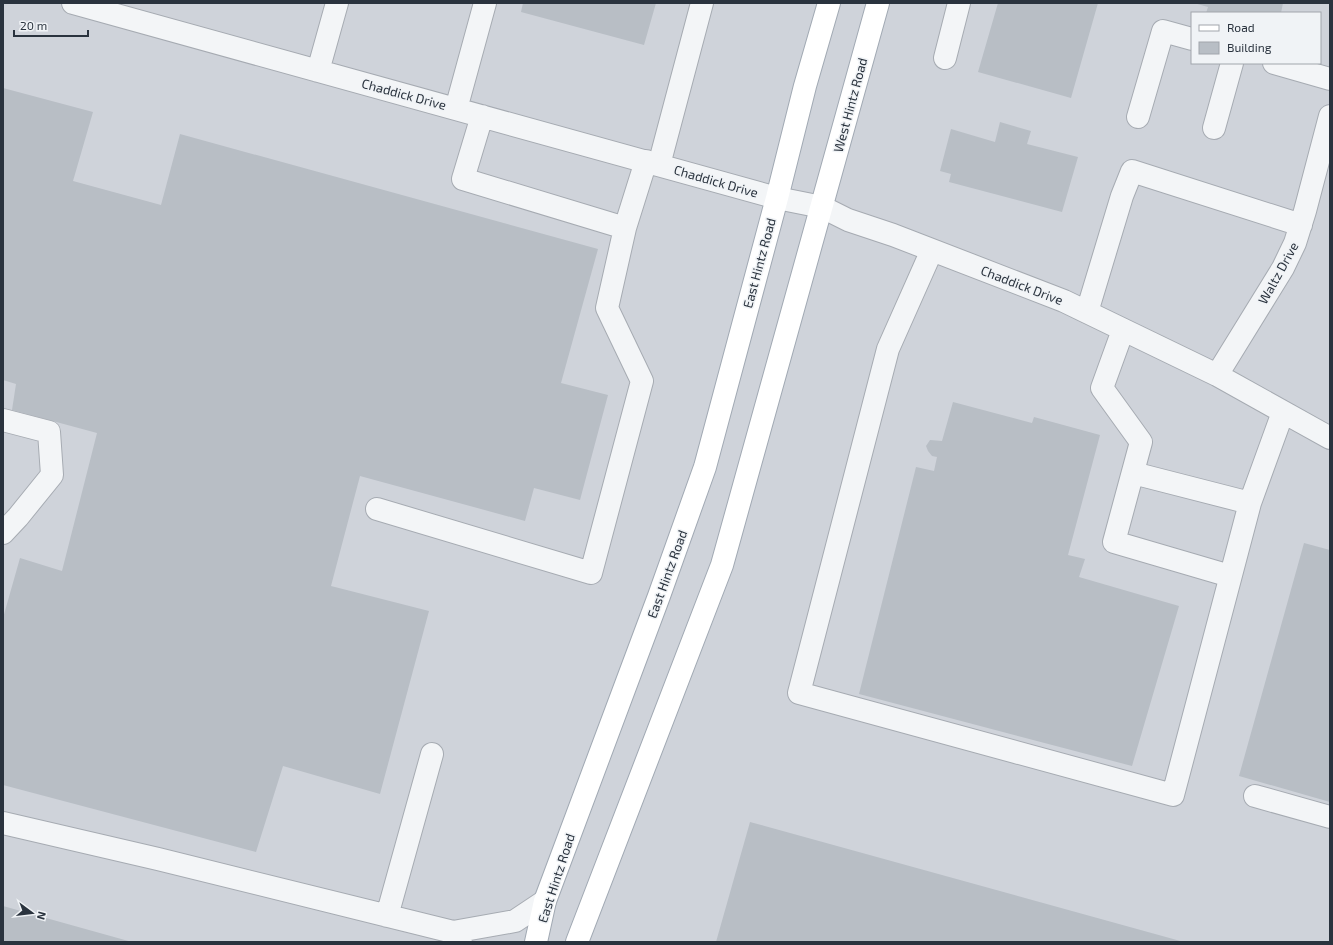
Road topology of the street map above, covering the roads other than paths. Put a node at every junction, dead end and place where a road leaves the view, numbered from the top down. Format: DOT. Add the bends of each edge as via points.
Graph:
graph roads {
  1 [pos="73,3"];
  2 [pos="337,3"];
  3 [pos="485,3"];
  4 [pos="702,3"];
  5 [pos="829,3"];
  6 [pos="878,3"];
  7 [pos="959,3"];
  8 [pos="1191,39"];
  9 [pos="945,58"];
  10 [pos="1232,64"];
  11 [pos="1278,64"];
  12 [pos="318,71"];
  13 [pos="1330,79"];
  14 [pos="456,109"];
  15 [pos="482,116"];
  16 [pos="1330,116"];
  17 [pos="1138,118"];
  18 [pos="1214,128"];
  19 [pos="652,163"];
  20 [pos="777,198"];
  21 [pos="822,207"];
  22 [pos="1301,225"];
  23 [pos="626,228"];
  24 [pos="932,250"];
  25 [pos="1087,312"];
  26 [pos="1123,330"];
  27 [pos="1218,375"];
  28 [pos="1283,412"];
  29 [pos="3,420"];
  30 [pos="1330,438"];
  31 [pos="1133,472"];
  32 [pos="1250,503"];
  33 [pos="377,509"];
  34 [pos="3,533"];
  35 [pos="1230,576"];
  36 [pos="432,754"];
  37 [pos="1255,796"];
  38 [pos="1330,817"];
  39 [pos="3,823"];
  40 [pos="545,901"];
  41 [pos="387,916"];
  42 [pos="457,937"];
  43 [pos="536,942"];
  44 [pos="577,942"];
  1 -- 12 [label="street, Chaddick Drive"];
  2 -- 12 [label="street"];
  3 -- 14 [label="street"];
  4 -- 19 [label="street"];
  5 -- 20 [label="main road"];
  6 -- 21 [label="main road, West Hintz Road"];
  7 -- 9 [label="street"];
  8 -- 17 [label="street" via="1163,31"];
  10 -- 18 [label="street"];
  11 -- 13 [label="street"];
  12 -- 14 [label="street, Chaddick Drive"];
  14 -- 15 [label="street, Chaddick Drive"];
  15 -- 19 [label="street, Chaddick Drive"];
  15 -- 23 [label="street" via="463,179"];
  16 -- 22 [label="street, Waltz Drive"];
  19 -- 20 [label="street, Chaddick Drive"];
  19 -- 23 [label="street"];
  20 -- 21 [label="street, Chaddick Drive"];
  20 -- 40 [label="main road, East Hintz Road" via="705,467"];
  21 -- 24 [label="street, Chaddick Drive" via="848,220"];
  21 -- 44 [label="main road" via="722,565"];
  22 -- 25 [label="street" via="1132,171"];
  22 -- 27 [label="street, Waltz Drive" via="1283,268"];
  23 -- 33 [label="street" via="607,308 642,381 591,573"];
  24 -- 25 [label="street, Chaddick Drive"];
  24 -- 35 [label="street" via="888,349 798,693 1173,795"];
  25 -- 26 [label="street, Chaddick Drive"];
  26 -- 27 [label="street, Chaddick Drive"];
  26 -- 31 [label="street" via="1102,388 1141,442"];
  27 -- 28 [label="street, Chaddick Drive"];
  28 -- 30 [label="street, Chaddick Drive"];
  28 -- 32 [label="street"];
  29 -- 34 [label="street" via="48,432 52,475"];
  31 -- 32 [label="street"];
  31 -- 35 [label="street" via="1114,542"];
  32 -- 35 [label="street"];
  36 -- 41 [label="street"];
  37 -- 38 [label="street"];
  39 -- 41 [label="street" via="158,858"];
  40 -- 42 [label="street" via="515,921"];
  40 -- 43 [label="main road, East Hintz Road"];
  41 -- 42 [label="street"];
}
